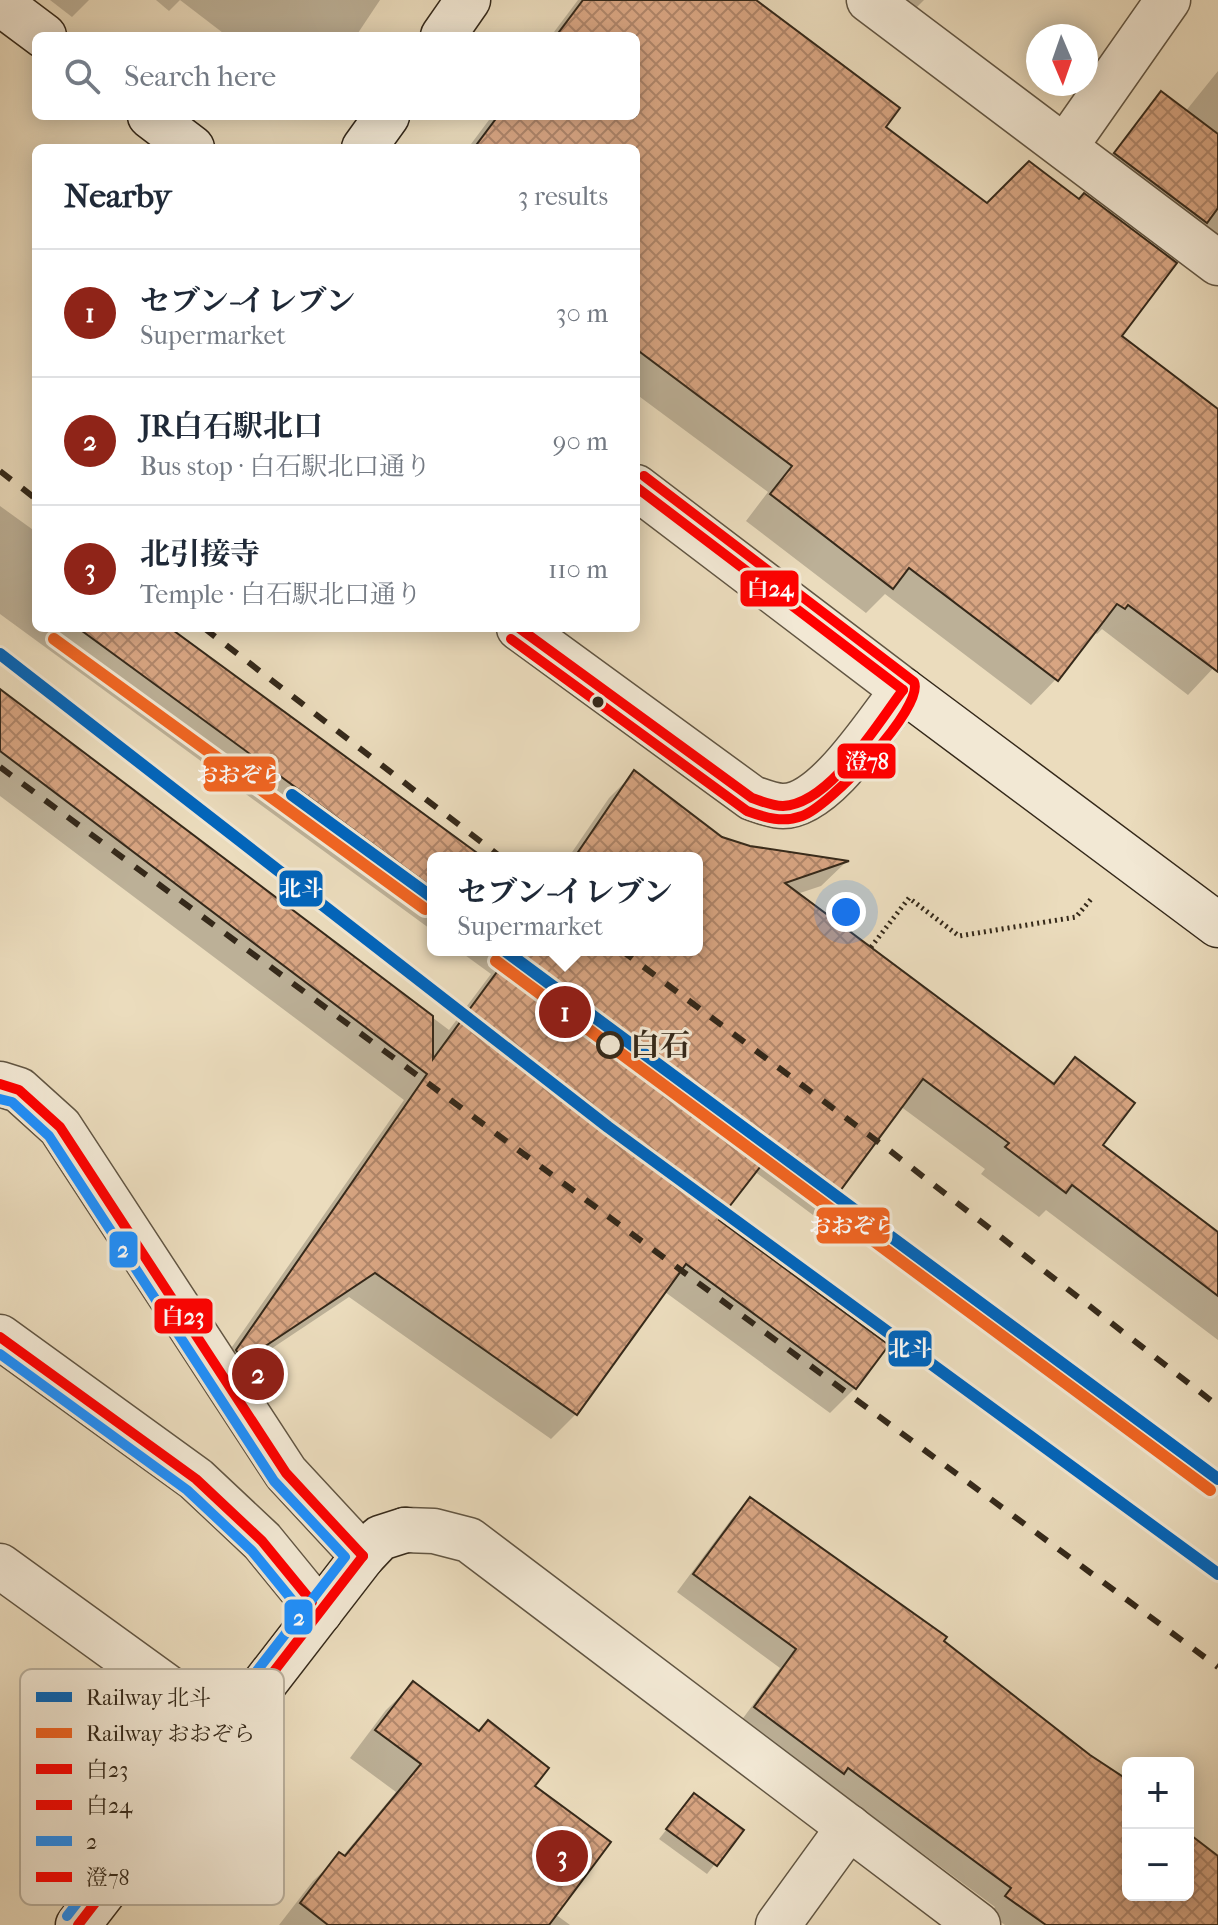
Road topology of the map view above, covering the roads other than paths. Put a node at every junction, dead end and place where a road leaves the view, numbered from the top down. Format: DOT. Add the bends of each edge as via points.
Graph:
graph roads {
  1 [pos="468,0"];
  2 [pos="869,0"];
  3 [pos="1168,0"];
  4 [pos="0,3"];
  5 [pos="39,32"];
  6 [pos="446,32"];
  7 [pos="155,120"];
  8 [pos="384,120"];
  9 [pos="187,144"];
  10 [pos="367,144"];
  11 [pos="1065,147"];
  12 [pos="1218,263"];
  13 [pos="640,490"];
  14 [pos="524,632"];
  15 [pos="903,690"];
  16 [pos="1217,922"];
  17 [pos="0,1084"];
  18 [pos="0,1337"];
  19 [pos="363,1556"];
  20 [pos="0,1566"];
  21 [pos="320,1612"];
  22 [pos="142,1669"];
  23 [pos="276,1669"];
  24 [pos="849,1827"];
  25 [pos="93,1905"];
  26 [pos="78,1925"];
  27 [pos="778,1925"];
  28 [pos="978,1925"];
  1 -- 6 [label="street"];
  2 -- 11 [label="street"];
  3 -- 11 [label="street"];
  4 -- 5 [label="street"];
  7 -- 9 [label="street"];
  8 -- 10 [label="street"];
  11 -- 12 [label="street"];
  13 -- 15 [label="street"];
  14 -- 15 [label="street" via="752,798 783,806 811,798 831,780"];
  15 -- 16 [label="street"];
  17 -- 19 [label="street" via="19,1090 60,1127 286,1473"];
  18 -- 21 [label="street" via="196,1479 262,1541"];
  19 -- 21 [label="street"];
  19 -- 24 [label="street" via="380,1538 405,1530 469,1540"];
  20 -- 22 [label="street"];
  21 -- 23 [label="street"];
  24 -- 27 [label="street"];
  24 -- 28 [label="street"];
  25 -- 26 [label="street"];
}
